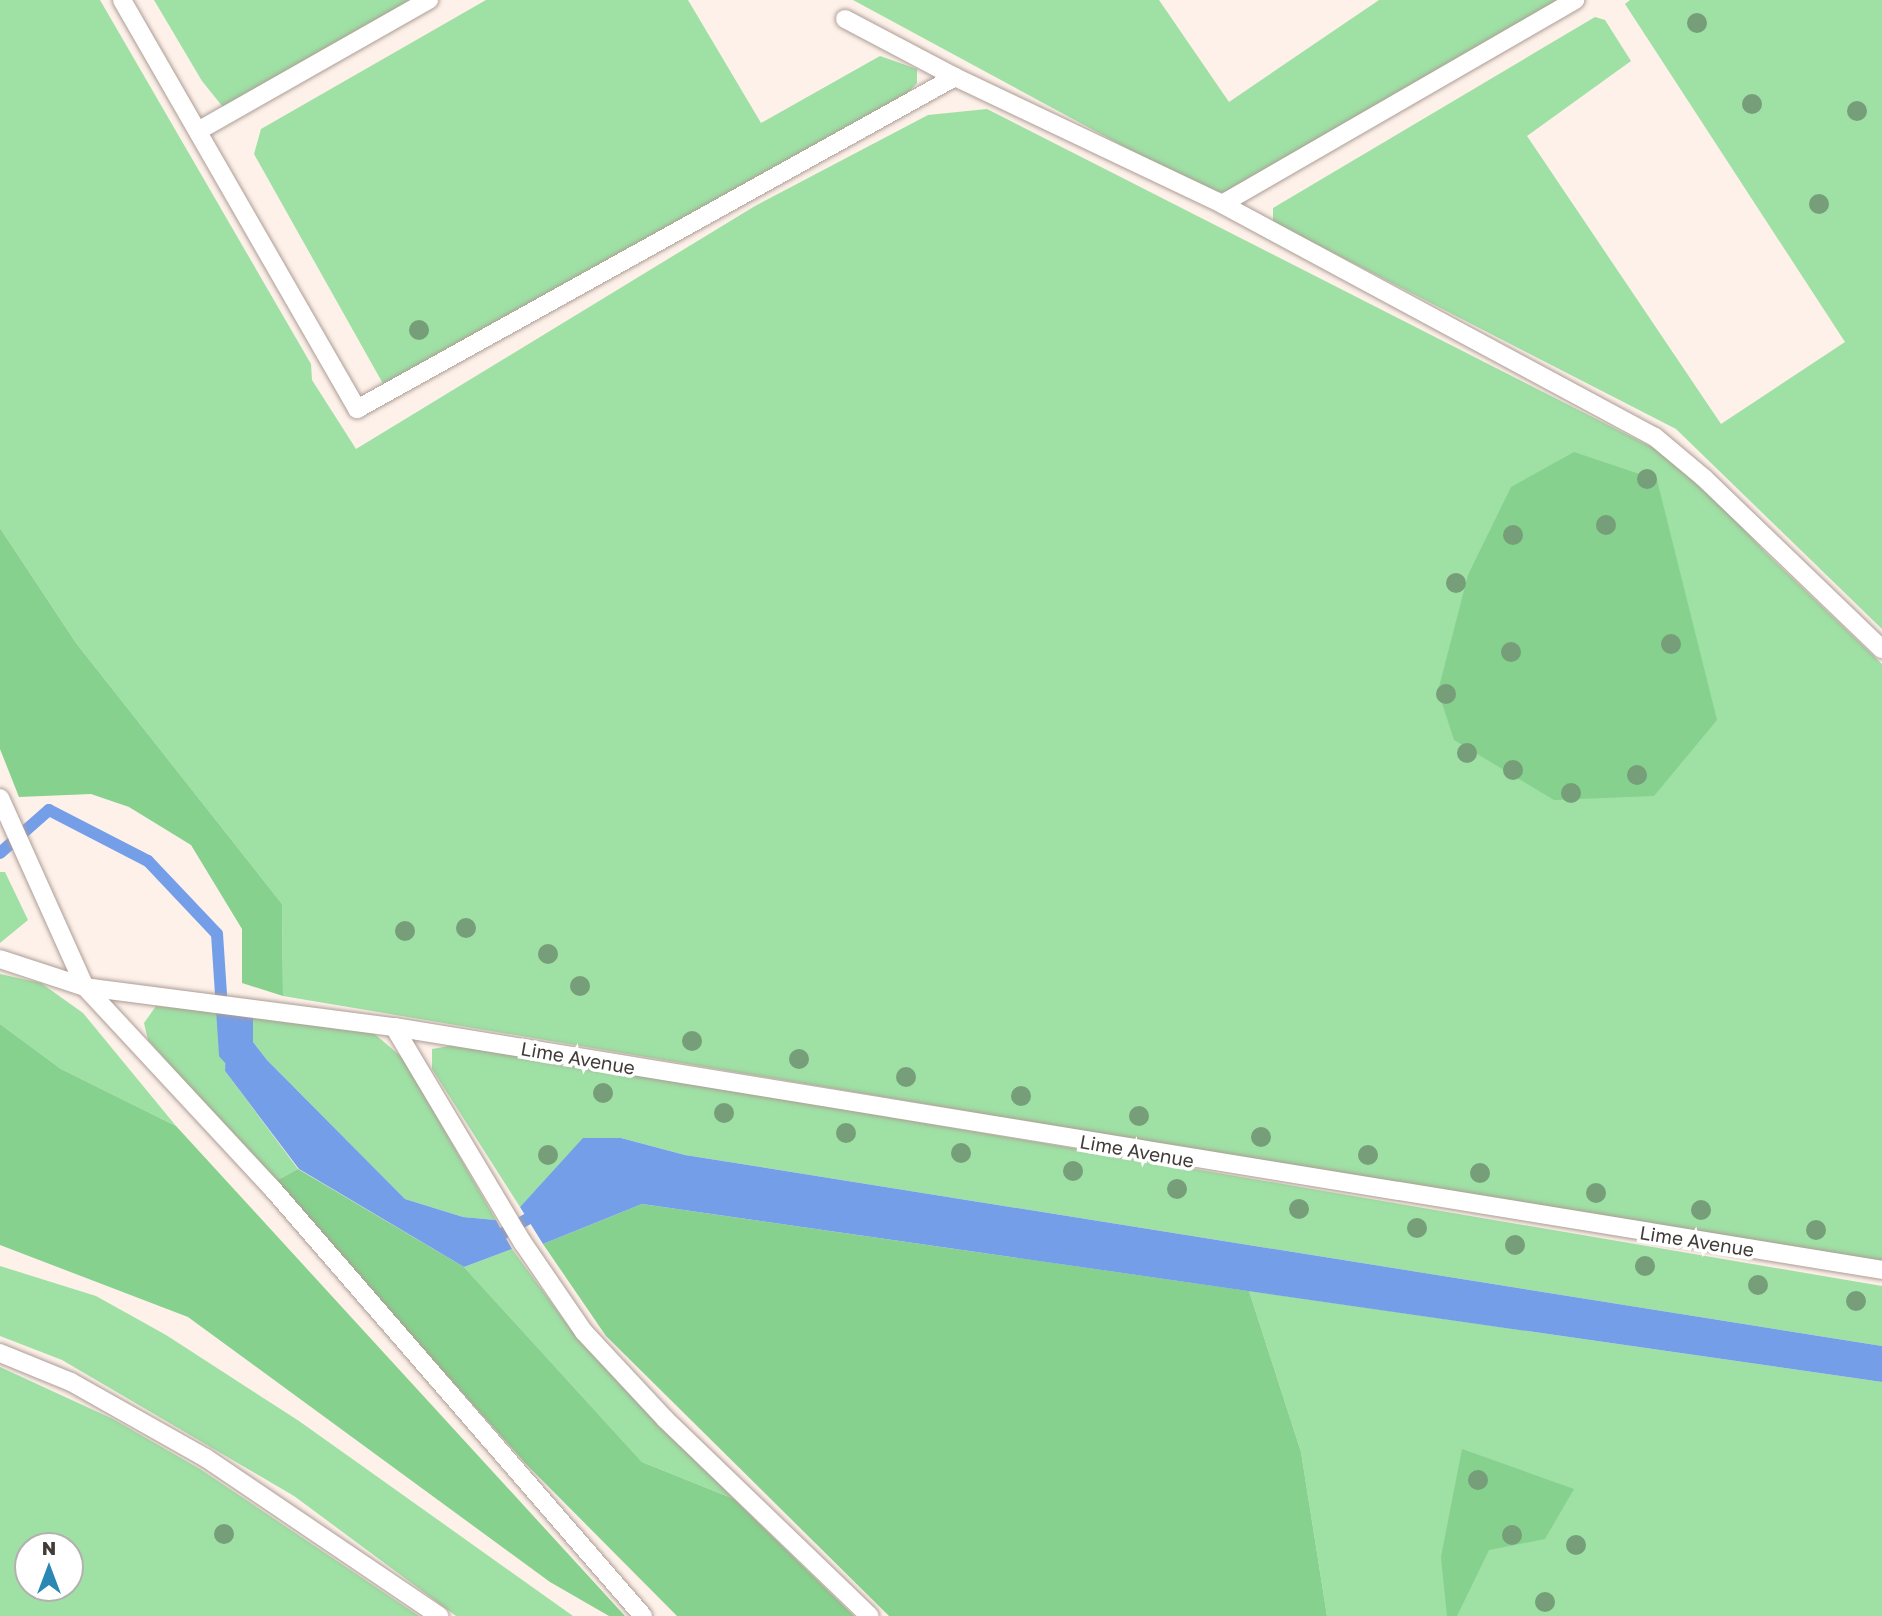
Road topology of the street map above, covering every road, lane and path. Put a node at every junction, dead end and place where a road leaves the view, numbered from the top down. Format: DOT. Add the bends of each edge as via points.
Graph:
graph roads {
  1 [pos="122,0"];
  2 [pos="429,0"];
  3 [pos="1575,0"];
  4 [pos="845,19"];
  5 [pos="954,78"];
  6 [pos="198,131"];
  7 [pos="1222,205"];
  8 [pos="1882,649"];
  9 [pos="0,798"];
  10 [pos="0,959"];
  11 [pos="85,987"];
  12 [pos="394,1027"];
  13 [pos="1882,1270"];
  14 [pos="0,1353"];
  15 [pos="439,1616"];
  16 [pos="643,1616"];
  17 [pos="870,1616"];
  1 -- 6 [label="lane"];
  2 -- 6 [label="lane"];
  3 -- 7 [label="lane"];
  4 -- 5 [label="lane"];
  5 -- 6 [label="lane" via="357,409"];
  5 -- 7 [label="lane"];
  7 -- 8 [label="lane" via="1655,437"];
  9 -- 11 [label="lane"];
  10 -- 11 [label="lane, Lime Avenue"];
  11 -- 12 [label="lane, Lime Avenue"];
  11 -- 16 [label="lane" via="271,1187"];
  12 -- 13 [label="lane, Lime Avenue"];
  12 -- 17 [label="lane" via="523,1243 584,1332 664,1419"];
  14 -- 15 [label="lane" via="71,1382 206,1458"];
}
